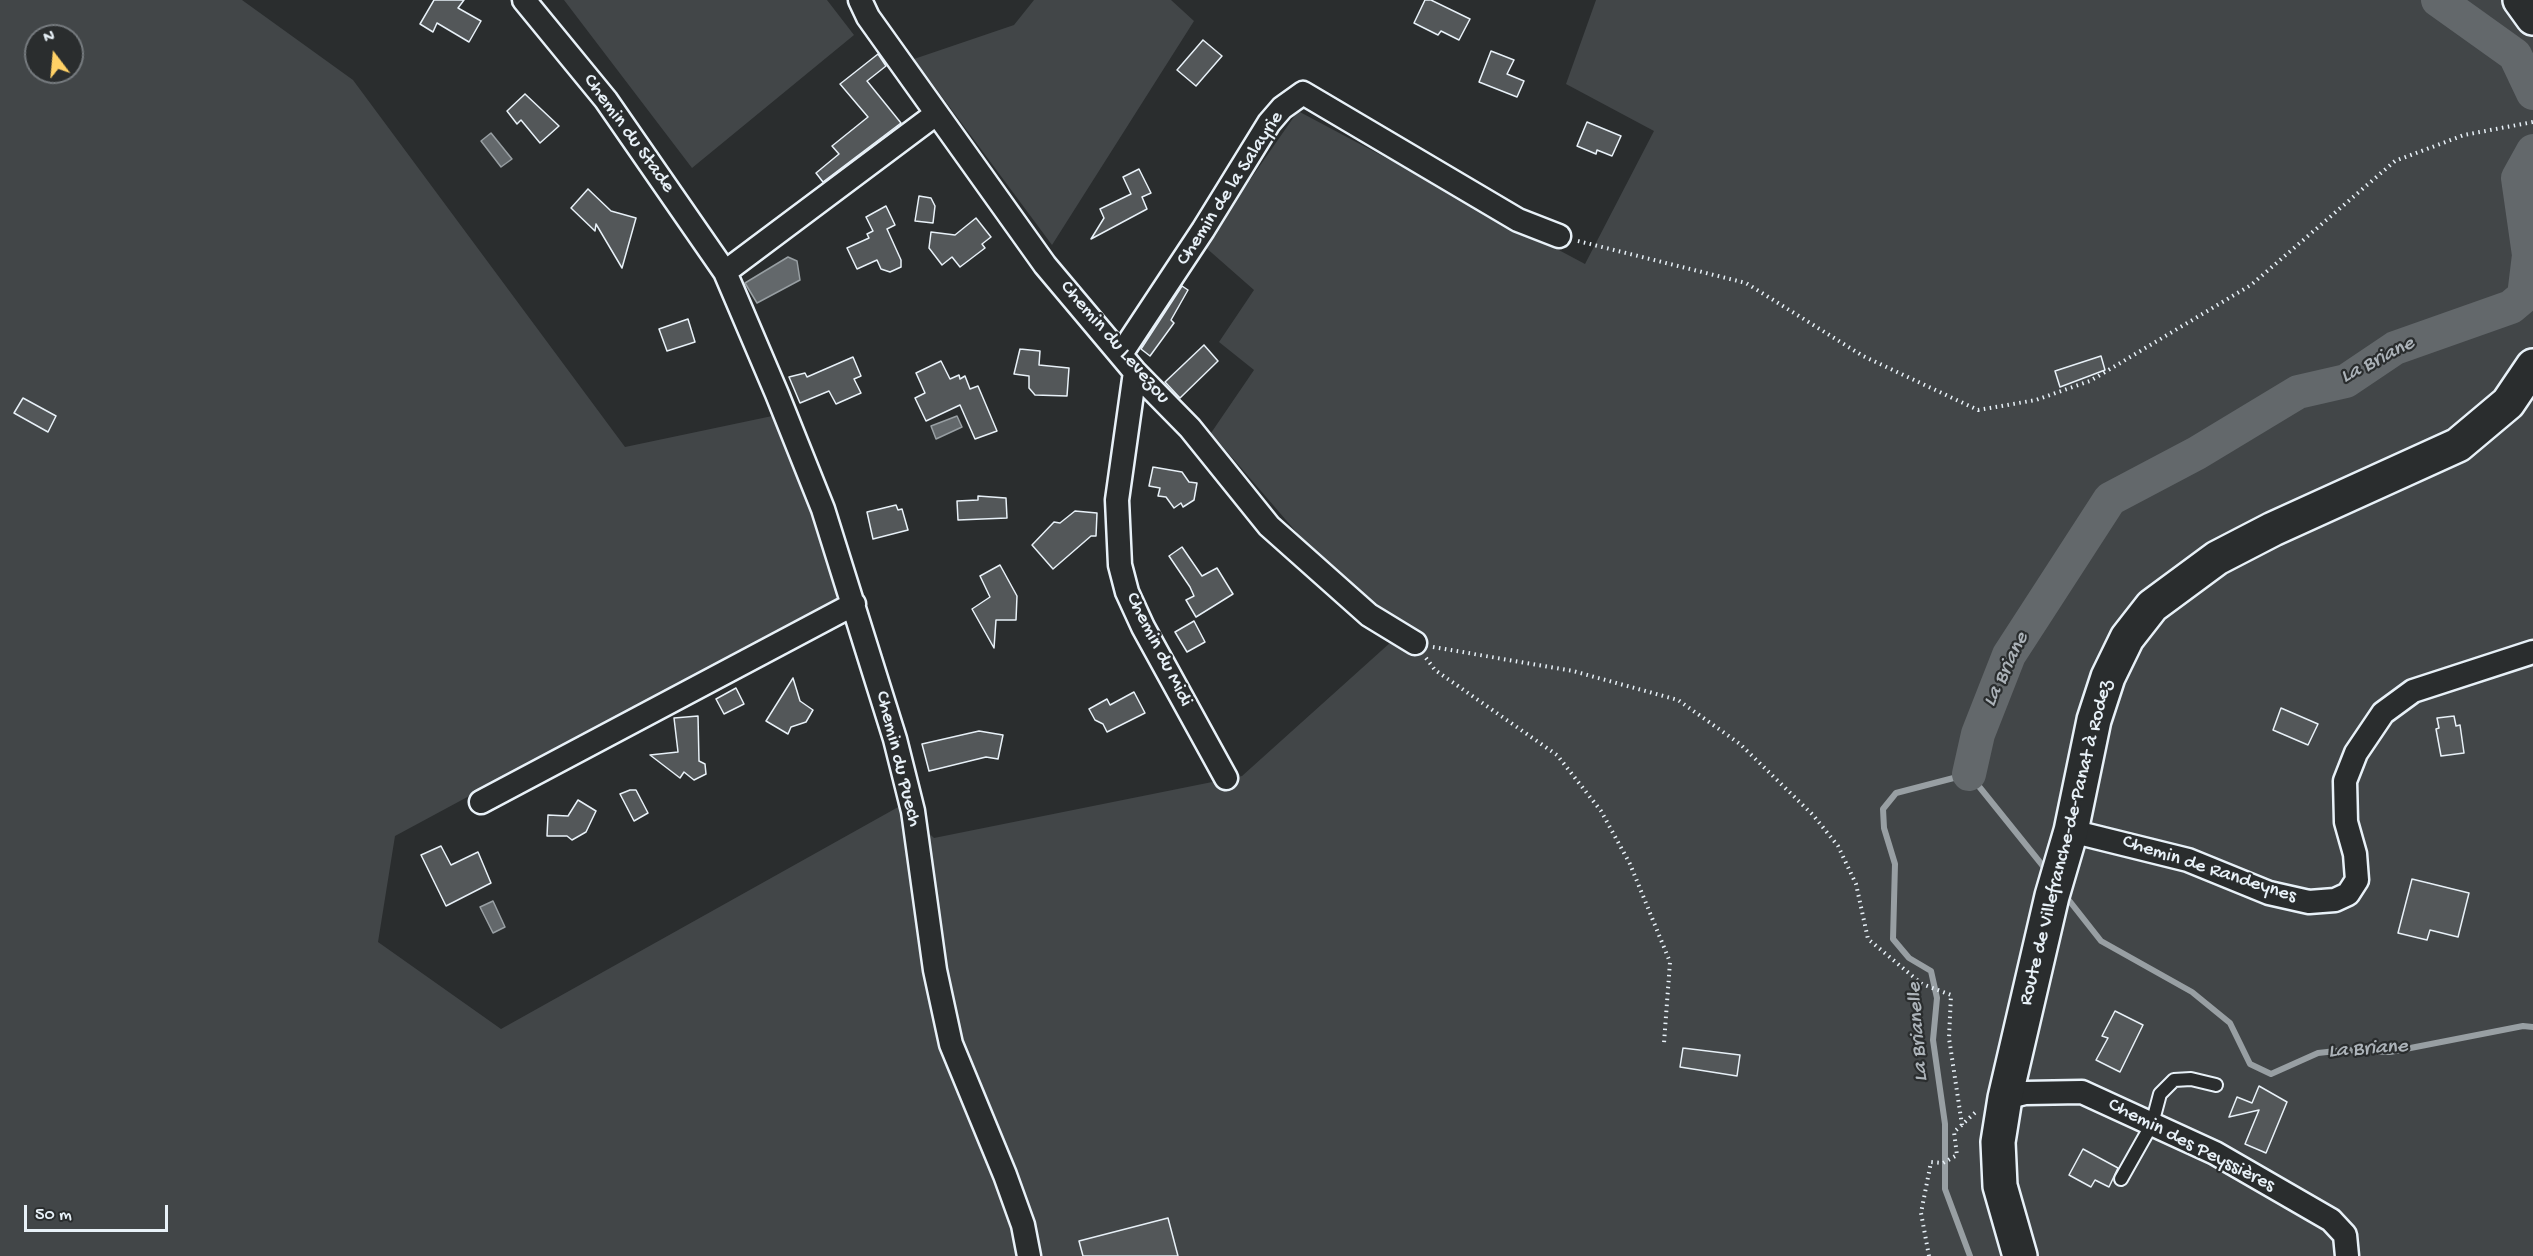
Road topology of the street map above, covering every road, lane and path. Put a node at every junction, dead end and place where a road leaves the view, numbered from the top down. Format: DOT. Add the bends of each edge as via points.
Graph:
graph roads {
  1 [pos="524,0"];
  2 [pos="860,0"];
  3 [pos="2520,0"];
  4 [pos="2533,18"];
  5 [pos="936,114"];
  6 [pos="2530,122"];
  7 [pos="1558,236"];
  8 [pos="725,272"];
  9 [pos="1128,363"];
  10 [pos="2533,366"];
  11 [pos="854,604"];
  12 [pos="1415,643"];
  13 [pos="2533,652"];
  14 [pos="1226,778"];
  15 [pos="481,802"];
  16 [pos="2067,844"];
  17 [pos="1664,1043"];
  18 [pos="2216,1085"];
  19 [pos="2005,1098"];
  20 [pos="2152,1124"];
  21 [pos="2121,1179"];
  22 [pos="1029,1256"];
  23 [pos="1929,1256"];
  24 [pos="2020,1256"];
  25 [pos="2347,1256"];
  1 -- 8 [label="street, Chemin du Stade" via="606,100"];
  2 -- 5 [label="street, Chemin du Levezou"];
  3 -- 4 [label="main road"];
  5 -- 8 [label="street"];
  5 -- 9 [label="street, Chemin du Levezou" via="1045,265"];
  6 -- 7 [label="path" via="2464,135 2395,161 2251,285 2100,375 2036,400 1978,410 1863,357 1746,283"];
  7 -- 9 [label="street, Chemin de la Salayrie" via="1518,220 1303,93 1269,123"];
  8 -- 11 [label="street, Chemin du Puech" via="823,509"];
  9 -- 12 [label="street, Chemin du Levezou" via="1190,428 1269,534 1369,615"];
  9 -- 14 [label="street, Chemin du Midi" via="1117,500 1120,565 1143,627"];
  10 -- 16 [label="main road, Route de Villefranche-de-Panat à Rodez" via="2508,404 2458,445 2217,558 2152,606 2127,638 2108,676 2094,720"];
  11 -- 15 [label="street"];
  11 -- 22 [label="street, Chemin du Puech" via="913,810 935,970 951,1044 1005,1174"];
  12 -- 17 [label="path" via="1435,670 1557,755 1601,811 1630,864 1670,962"];
  12 -- 23 [label="path" via="1573,671 1678,700 1740,744 1813,815 1838,846 1856,884 1868,939 1922,984 1952,995 1949,1038 1962,1125 1954,1132 1958,1155 1943,1163 1932,1162 1921,1213"];
  13 -- 16 [label="street, Chemin de Randeynes" via="2413,691 2383,713 2356,753 2345,781 2346,822 2357,880 2348,894 2335,900 2309,902 2269,892 2188,860"];
  16 -- 19 [label="main road, Route de Villefranche-de-Panat à Rodez"];
  18 -- 20 [label="lane" via="2192,1079 2174,1080 2160,1094"];
  19 -- 20 [label="street, Chemin des Peyssières" via="2025,1093 2082,1092"];
  19 -- 24 [label="main road, Route de Villefranche-de-Panat à Rodez" via="1998,1142 2000,1186"];
  20 -- 21 [label="lane"];
  20 -- 25 [label="street, Chemin des Peyssières" via="2215,1153 2331,1220 2345,1235"];
}
